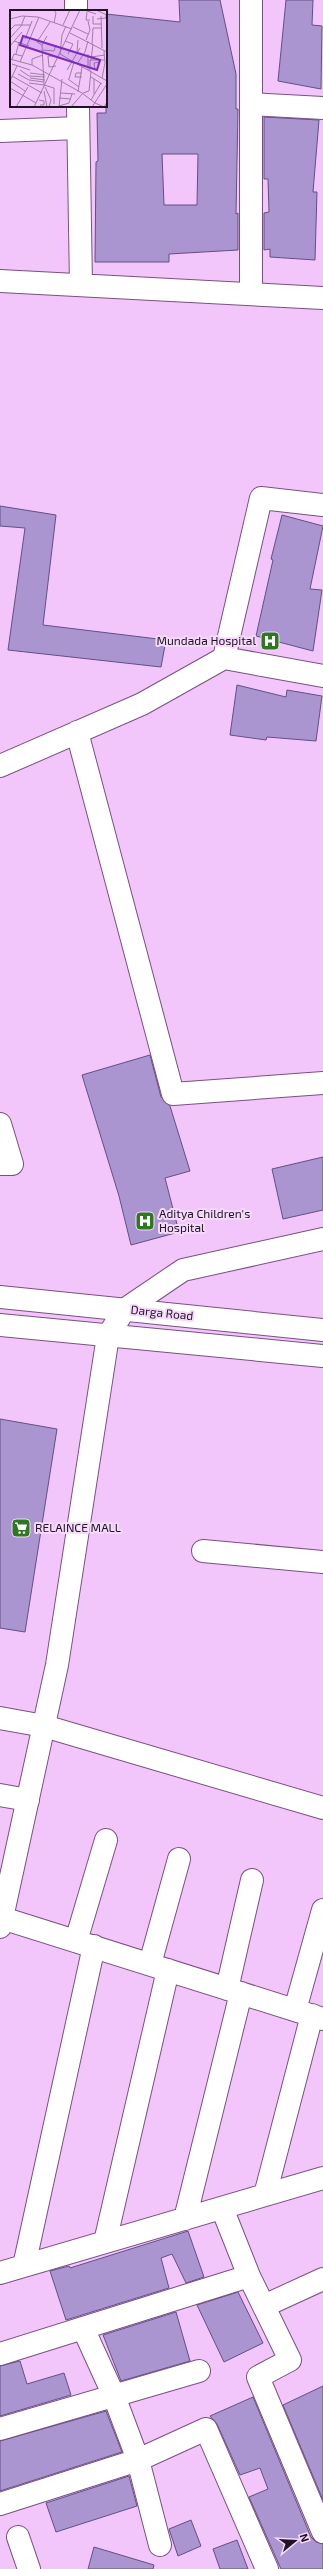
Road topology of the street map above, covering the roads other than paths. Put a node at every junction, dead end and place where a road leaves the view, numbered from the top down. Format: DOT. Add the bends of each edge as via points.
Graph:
graph roads {
  1 [pos="251,0"];
  2 [pos="251,104"];
  3 [pos="78,107"];
  4 [pos="323,108"];
  5 [pos="78,128"];
  6 [pos="0,131"];
  7 [pos="0,281"];
  8 [pos="81,285"];
  9 [pos="251,294"];
  10 [pos="323,298"];
  11 [pos="323,505"];
  12 [pos="224,658"];
  13 [pos="323,676"];
  14 [pos="77,732"];
  15 [pos="0,766"];
  16 [pos="323,1083"];
  17 [pos="0,1124"];
  18 [pos="0,1164"];
  19 [pos="323,1239"];
  20 [pos="0,1297"];
  21 [pos="124,1310"];
  22 [pos="0,1325"];
  23 [pos="323,1330"];
  24 [pos="108,1336"];
  25 [pos="323,1356"];
  26 [pos="203,1551"];
  27 [pos="323,1562"];
  28 [pos="0,1718"];
  29 [pos="44,1726"];
  30 [pos="0,1795"];
  31 [pos="28,1800"];
  32 [pos="323,1808"];
  33 [pos="106,1840"];
  34 [pos="180,1859"];
  35 [pos="6,1875"];
  36 [pos="252,1880"];
  37 [pos="323,1910"];
  38 [pos="1,1922"];
  39 [pos="85,1944"];
  40 [pos="159,1967"];
  41 [pos="234,1991"];
  42 [pos="310,2015"];
  43 [pos="323,2178"];
  44 [pos="265,2195"];
  45 [pos="222,2208"];
  46 [pos="185,2219"];
  47 [pos="105,2242"];
  48 [pos="24,2266"];
  49 [pos="0,2273"];
  50 [pos="249,2276"];
  51 [pos="323,2279"];
  52 [pos="264,2306"];
  53 [pos="83,2328"];
  54 [pos="0,2354"];
  55 [pos="199,2371"];
  56 [pos="114,2396"];
  57 [pos="0,2429"];
  58 [pos="138,2460"];
  59 [pos="0,2504"];
  60 [pos="323,2532"];
  61 [pos="18,2537"];
  62 [pos="160,2545"];
  63 [pos="29,2569"];
  64 [pos="267,2569"];
  1 -- 2 [label="street"];
  2 -- 4 [label="street"];
  2 -- 9 [label="street"];
  3 -- 5 [label="street"];
  5 -- 6 [label="street"];
  5 -- 8 [label="street"];
  7 -- 8 [label="street"];
  8 -- 9 [label="street"];
  9 -- 10 [label="street"];
  11 -- 12 [label="street" via="261,498"];
  12 -- 13 [label="street"];
  12 -- 14 [label="street" via="142,704"];
  14 -- 15 [label="street"];
  14 -- 16 [label="street" via="173,1094"];
  17 -- 18 [label="street" via="12,1164"];
  19 -- 21 [label="street" via="183,1270"];
  20 -- 21 [label="street, Darga Road"];
  21 -- 23 [label="street, Darga Road"];
  21 -- 24 [label="street"];
  22 -- 24 [label="street"];
  24 -- 25 [label="street"];
  24 -- 29 [label="street"];
  26 -- 27 [label="street"];
  28 -- 29 [label="street"];
  29 -- 31 [label="street"];
  29 -- 32 [label="street"];
  30 -- 31 [label="street"];
  31 -- 35 [label="street"];
  33 -- 39 [label="street"];
  34 -- 40 [label="street"];
  35 -- 38 [label="street"];
  36 -- 41 [label="street"];
  37 -- 42 [label="street"];
  38 -- 39 [label="street"];
  39 -- 40 [label="street"];
  39 -- 48 [label="street"];
  40 -- 41 [label="street"];
  40 -- 47 [label="street"];
  41 -- 42 [label="street"];
  41 -- 46 [label="street"];
  42 -- 44 [label="street"];
  43 -- 44 [label="street"];
  44 -- 45 [label="street"];
  45 -- 46 [label="street"];
  45 -- 50 [label="street"];
  46 -- 47 [label="street"];
  47 -- 48 [label="street"];
  48 -- 49 [label="street"];
  50 -- 52 [label="street"];
  50 -- 53 [label="street"];
  51 -- 52 [label="street"];
  52 -- 60 [label="street" via="290,2360 258,2377"];
  53 -- 54 [label="street"];
  53 -- 56 [label="street"];
  55 -- 56 [label="street"];
  56 -- 57 [label="street"];
  56 -- 58 [label="street"];
  58 -- 59 [label="street"];
  58 -- 62 [label="street"];
  58 -- 64 [label="street" via="206,2429"];
  61 -- 63 [label="street"];
}
